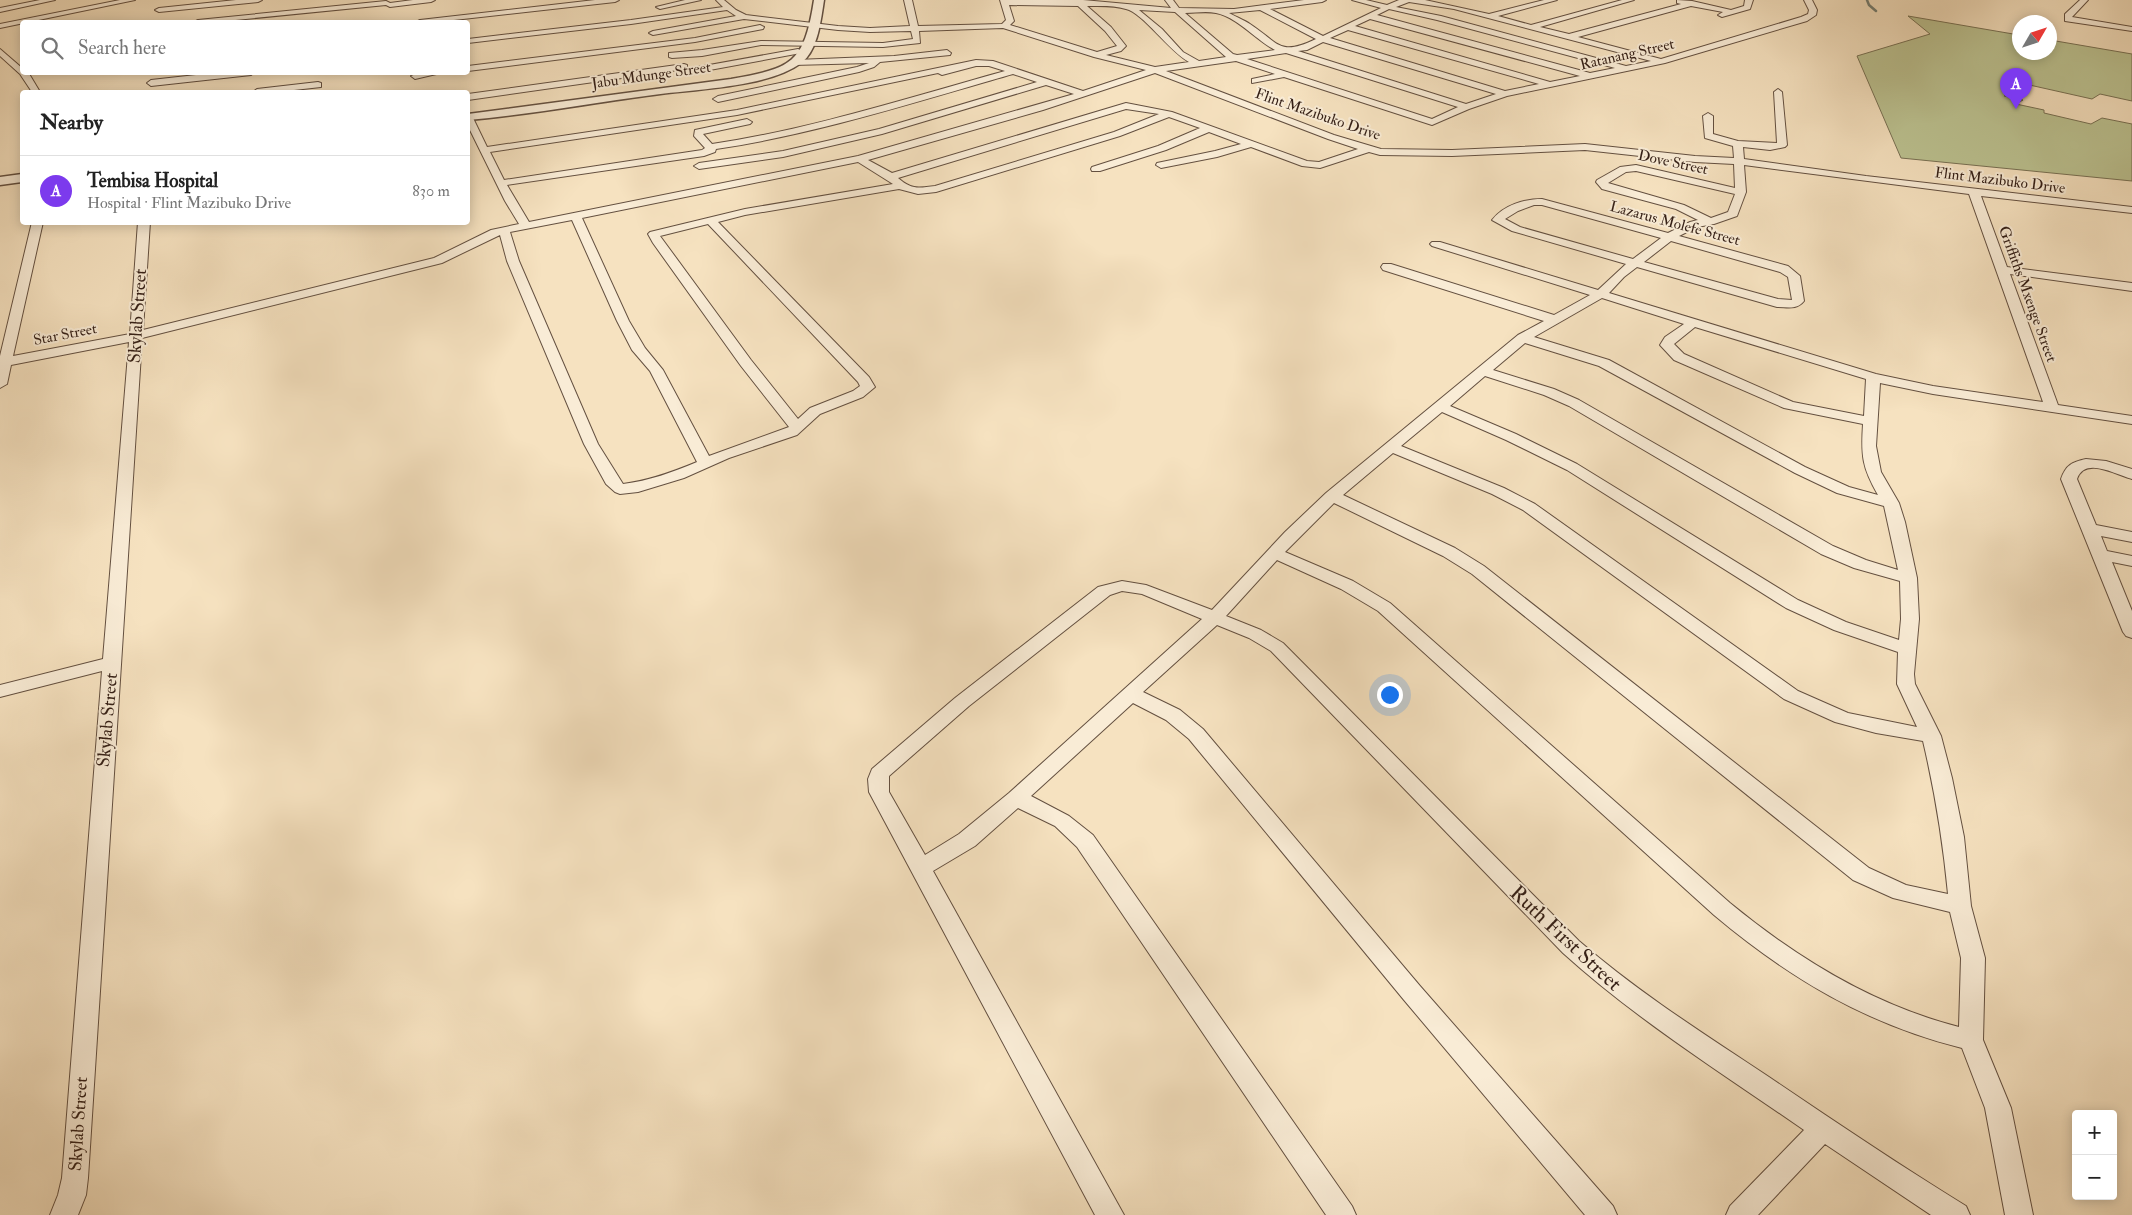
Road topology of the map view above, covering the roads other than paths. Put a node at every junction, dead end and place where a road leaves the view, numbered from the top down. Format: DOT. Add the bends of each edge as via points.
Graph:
graph roads {
  1 [pos="51,0"];
  2 [pos="131,0"];
  3 [pos="159,0"];
  4 [pos="258,0"];
  5 [pos="431,0"];
  6 [pos="697,0"];
  7 [pos="720,0"];
  8 [pos="819,0"];
  9 [pos="908,0"];
  10 [pos="1169,0"];
  11 [pos="1252,0"];
  12 [pos="1322,0"];
  13 [pos="1356,0"];
  14 [pos="1406,0"];
  15 [pos="1411,0"];
  16 [pos="1553,0"];
  17 [pos="1630,0"];
  18 [pos="1677,0"];
  19 [pos="1749,0"];
  20 [pos="1808,0"];
  21 [pos="2084,0"];
  22 [pos="619,1"];
  23 [pos="1005,1"];
  24 [pos="228,2"];
  25 [pos="1080,2"];
  26 [pos="1472,2"];
  27 [pos="1692,3"];
  28 [pos="1131,7"];
  29 [pos="1388,7"];
  30 [pos="1454,7"];
  31 [pos="652,8"];
  32 [pos="728,8"];
  33 [pos="1262,8"];
  34 [pos="0,10"];
  35 [pos="1177,10"];
  36 [pos="630,11"];
  37 [pos="1220,11"];
  38 [pos="69,12"];
  39 [pos="292,12"];
  40 [pos="1732,12"];
  41 [pos="1370,16"];
  42 [pos="1489,16"];
  43 [pos="742,17"];
  44 [pos="1710,18"];
  45 [pos="30,20"];
  46 [pos="71,20"];
  47 [pos="227,20"];
  48 [pos="294,20"];
  49 [pos="439,20"];
  50 [pos="637,21"];
  51 [pos="20,22"];
  52 [pos="813,25"];
  53 [pos="0,26"];
  54 [pos="1004,26"];
  55 [pos="760,27"];
  56 [pos="1348,27"];
  57 [pos="1530,27"];
  58 [pos="788,29"];
  59 [pos="2132,29"];
  60 [pos="914,30"];
  61 [pos="653,33"];
  62 [pos="1568,37"];
  63 [pos="1323,39"];
  64 [pos="470,41"];
  65 [pos="663,44"];
  66 [pos="807,45"];
  67 [pos="1287,51"];
  68 [pos="0,52"];
  69 [pos="947,53"];
  70 [pos="1097,55"];
  71 [pos="672,56"];
  72 [pos="1237,59"];
  73 [pos="877,60"];
  74 [pos="1662,61"];
  75 [pos="796,63"];
  76 [pos="1196,63"];
  77 [pos="951,68"];
  78 [pos="20,69"];
  79 [pos="470,69"];
  80 [pos="686,69"];
  81 [pos="1626,69"];
  82 [pos="1155,70"];
  83 [pos="1013,71"];
  84 [pos="1285,74"];
  85 [pos="25,75"];
  86 [pos="152,75"];
  87 [pos="207,75"];
  88 [pos="422,75"];
  89 [pos="415,76"];
  90 [pos="1590,76"];
  91 [pos="1256,81"];
  92 [pos="1045,82"];
  93 [pos="704,84"];
  94 [pos="1551,84"];
  95 [pos="318,85"];
  96 [pos="151,88"];
  97 [pos="35,90"];
  98 [pos="276,90"];
  99 [pos="1778,92"];
  100 [pos="1083,94"];
  101 [pos="1505,94"];
  102 [pos="470,97"];
  103 [pos="718,99"];
  104 [pos="1466,107"];
  105 [pos="732,113"];
  106 [pos="1169,114"];
  107 [pos="1708,116"];
  108 [pos="470,117"];
  109 [pos="470,121"];
  110 [pos="1209,128"];
  111 [pos="1251,144"];
  112 [pos="1738,144"];
  113 [pos="710,147"];
  114 [pos="1367,149"];
  115 [pos="485,150"];
  116 [pos="690,155"];
  117 [pos="859,159"];
  118 [pos="1737,164"];
  119 [pos="1161,165"];
  120 [pos="1096,169"];
  121 [pos="708,177"];
  122 [pos="891,177"];
  123 [pos="20,178"];
  124 [pos="0,181"];
  125 [pos="502,183"];
  126 [pos="901,186"];
  127 [pos="1741,192"];
  128 [pos="1974,192"];
  129 [pos="2132,210"];
  130 [pos="575,215"];
  131 [pos="710,220"];
  132 [pos="1710,222"];
  133 [pos="37,225"];
  134 [pos="144,225"];
  135 [pos="526,225"];
  136 [pos="504,230"];
  137 [pos="1670,237"];
  138 [pos="1436,244"];
  139 [pos="1634,263"];
  140 [pos="1388,267"];
  141 [pos="2003,270"];
  142 [pos="2132,287"];
  143 [pos="1601,294"];
  144 [pos="1555,320"];
  145 [pos="1694,322"];
  146 [pos="136,336"];
  147 [pos="1524,338"];
  148 [pos="3,362"];
  149 [pos="1482,371"];
  150 [pos="1873,377"];
  151 [pos="0,384"];
  152 [pos="1439,406"];
  153 [pos="2052,407"];
  154 [pos="2132,420"];
  155 [pos="1869,421"];
  156 [pos="797,427"];
  157 [pos="1390,447"];
  158 [pos="705,463"];
  159 [pos="2132,474"];
  160 [pos="1332,496"];
  161 [pos="1891,503"];
  162 [pos="2090,529"];
  163 [pos="2132,537"];
  164 [pos="1274,553"];
  165 [pos="2100,556"];
  166 [pos="2132,561"];
  167 [pos="1908,578"];
  168 [pos="1215,617"];
  169 [pos="2132,632"];
  170 [pos="1907,649"];
  171 [pos="112,663"];
  172 [pos="0,691"];
  173 [pos="1131,694"];
  174 [pos="1931,736"];
  175 [pos="1016,798"];
  176 [pos="921,868"];
  177 [pos="1960,906"];
  178 [pos="1971,1040"];
  179 [pos="1822,1129"];
  180 [pos="64,1215"];
  181 [pos="1110,1215"];
  182 [pos="1342,1215"];
  183 [pos="1602,1215"];
  184 [pos="1740,1215"];
  185 [pos="1956,1215"];
  186 [pos="2019,1215"];
  1 -- 34 [label="street"];
  2 -- 38 [label="street"];
  3 -- 24 [label="street" via="158,13"];
  4 -- 24 [label="street"];
  5 -- 39 [label="street"];
  6 -- 31 [label="street"];
  7 -- 32 [label="street"];
  8 -- 52 [label="street"];
  9 -- 60 [label="street"];
  10 -- 35 [label="street"];
  11 -- 33 [label="street"];
  12 -- 33 [label="street"];
  13 -- 29 [label="street"];
  14 -- 29 [label="street"];
  15 -- 30 [label="street"];
  16 -- 42 [label="street"];
  17 -- 57 [label="street"];
  18 -- 27 [label="street"];
  19 -- 40 [label="street" via="1747,7"];
  20 -- 74 [label="street, Ratanang Street" via="1814,10 1809,17"];
  21 -- 59 [label="street" via="2068,19"];
  22 -- 49 [label="street"];
  23 -- 25 [label="street"];
  23 -- 54 [label="street" via="1010,21"];
  25 -- 28 [label="street"];
  25 -- 70 [label="street" via="1122,46"];
  26 -- 30 [label="street"];
  27 -- 40 [label="street"];
  27 -- 62 [label="street"];
  28 -- 35 [label="street"];
  28 -- 76 [label="street" via="1180,54"];
  29 -- 41 [label="street"];
  29 -- 81 [label="street"];
  30 -- 42 [label="street"];
  32 -- 43 [label="street"];
  32 -- 50 [label="street"];
  33 -- 37 [label="street"];
  33 -- 63 [label="street"];
  35 -- 37 [label="street"];
  35 -- 72 [label="street"];
  36 -- 50 [label="street"];
  37 -- 67 [label="street" via="1248,26 1268,43"];
  38 -- 45 [label="street"];
  38 -- 46 [label="street"];
  39 -- 47 [label="street"];
  39 -- 48 [label="street"];
  40 -- 44 [label="street"];
  41 -- 56 [label="street"];
  41 -- 90 [label="street"];
  42 -- 57 [label="street"];
  43 -- 52 [label="street, Flint Mazibuko Drive"];
  43 -- 55 [label="street"];
  43 -- 61 [label="street"];
  50 -- 64 [label="street"];
  51 -- 53 [label="street"];
  52 -- 60 [label="street, Flint Mazibuko Drive"];
  52 -- 66 [label="street"];
  54 -- 60 [label="street, Flint Mazibuko Drive"];
  54 -- 70 [label="street, Flint Mazibuko Drive"];
  55 -- 58 [label="street"];
  55 -- 65 [label="street"];
  56 -- 63 [label="street"];
  56 -- 94 [label="street"];
  57 -- 62 [label="street"];
  60 -- 66 [label="street" via="918,40 908,43"];
  62 -- 74 [label="street"];
  63 -- 67 [label="street"];
  63 -- 101 [label="street"];
  65 -- 71 [label="street"];
  65 -- 79 [label="street"];
  66 -- 71 [label="street" via="762,43"];
  66 -- 75 [label="street"];
  66 -- 80 [label="street"];
  67 -- 72 [label="street"];
  67 -- 104 [label="street"];
  68 -- 78 [label="street"];
  69 -- 73 [label="street"];
  70 -- 82 [label="street, Flint Mazibuko Drive"];
  71 -- 80 [label="street"];
  72 -- 76 [label="street"];
  72 -- 84 [label="street"];
  73 -- 75 [label="street"];
  73 -- 103 [label="street" via="859,69"];
  74 -- 81 [label="street, Ratanang Street"];
  75 -- 93 [label="street, Jabu Mdunge Street" via="761,75"];
  76 -- 82 [label="street"];
  77 -- 83 [label="street" via="985,63"];
  77 -- 105 [label="street"];
  77 -- 113 [label="street" via="897,85 698,132"];
  80 -- 93 [label="street"];
  80 -- 102 [label="street"];
  81 -- 90 [label="street, Ratanang Street"];
  82 -- 100 [label="street"];
  82 -- 114 [label="street, Flint Mazibuko Drive"];
  83 -- 92 [label="street"];
  83 -- 113 [label="street" via="847,119"];
  84 -- 91 [label="street"];
  84 -- 104 [label="street, Ratanang Street" via="1432,122"];
  85 -- 97 [label="street"];
  86 -- 96 [label="street"];
  87 -- 96 [label="street"];
  88 -- 89 [label="street"];
  90 -- 94 [label="street, Ratanang Street"];
  92 -- 100 [label="street"];
  92 -- 121 [label="street" via="882,131 783,154"];
  93 -- 103 [label="street"];
  93 -- 108 [label="street, Jabu Mdunge Street"];
  94 -- 101 [label="street, Ratanang Street"];
  95 -- 98 [label="street"];
  99 -- 112 [label="street" via="1782,145"];
  100 -- 117 [label="street"];
  101 -- 104 [label="street, Ratanang Street"];
  103 -- 105 [label="street"];
  105 -- 115 [label="street"];
  106 -- 110 [label="street"];
  106 -- 122 [label="street" via="1122,106"];
  106 -- 126 [label="street" via="1117,134 957,184 918,191"];
  107 -- 112 [label="street" via="1708,136"];
  109 -- 115 [label="street"];
  110 -- 111 [label="street"];
  110 -- 120 [label="street" via="1156,150"];
  111 -- 114 [label="street" via="1313,165"];
  111 -- 119 [label="street"];
  112 -- 118 [label="street"];
  113 -- 116 [label="street" via="710,151"];
  114 -- 118 [label="street, Flint Mazibuko Drive" via="1486,152 1585,147"];
  115 -- 125 [label="street"];
  116 -- 121 [label="street"];
  116 -- 125 [label="street"];
  117 -- 121 [label="street"];
  117 -- 122 [label="street"];
  118 -- 127 [label="street"];
  118 -- 128 [label="street, Flint Mazibuko Drive"];
  121 -- 130 [label="street, Star Street"];
  122 -- 126 [label="street"];
  123 -- 124 [label="street"];
  125 -- 135 [label="street"];
  126 -- 131 [label="street"];
  127 -- 132 [label="street" via="1733,214"];
  127 -- 132 [label="street, Dove Street" via="1636,168 1624,169 1601,182 1606,187 1680,207"];
  128 -- 129 [label="street, Flint Mazibuko Drive"];
  128 -- 141 [label="street, Griffiths Mxenge Street"];
  130 -- 135 [label="street, Star Street"];
  130 -- 158 [label="street" via="623,321 639,350 656,370"];
  131 -- 156 [label="street" via="654,236"];
  131 -- 156 [label="street" via="868,384 858,394 815,411"];
  132 -- 137 [label="street" via="1694,224"];
  133 -- 148 [label="street"];
  134 -- 146 [label="street, Skylab Street"];
  135 -- 136 [label="street, Star Street"];
  136 -- 146 [label="street, Star Street" via="438,261"];
  136 -- 158 [label="street" via="513,261 588,435 614,484 624,489 638,487"];
  137 -- 139 [label="street"];
  137 -- 139 [label="street, Lazarus Molefe Street" via="1542,202 1526,203 1498,220 1516,229"];
  137 -- 139 [label="street, Lazarus Molefe Street" via="1784,268 1794,276 1798,301 1794,304 1777,303"];
  138 -- 143 [label="street"];
  139 -- 143 [label="street"];
  140 -- 144 [label="street"];
  141 -- 142 [label="street"];
  141 -- 153 [label="street, Griffiths Mxenge Street"];
  143 -- 144 [label="street"];
  143 -- 145 [label="street"];
  144 -- 147 [label="street"];
  145 -- 150 [label="street"];
  145 -- 155 [label="street" via="1667,345 1679,357 1789,405"];
  146 -- 148 [label="street, Star Street"];
  146 -- 171 [label="street, Skylab Street"];
  147 -- 149 [label="street"];
  147 -- 161 [label="street" via="1604,363 1806,473 1844,490"];
  148 -- 151 [label="street"];
  149 -- 152 [label="street"];
  149 -- 167 [label="street" via="1560,396 1826,550"];
  150 -- 153 [label="street" via="1933,390"];
  150 -- 155 [label="street"];
  152 -- 157 [label="street"];
  152 -- 170 [label="street" via="1572,467 1792,604 1840,626"];
  153 -- 154 [label="street"];
  155 -- 161 [label="street" via="1873,472"];
  156 -- 158 [label="street" via="792,432"];
  157 -- 160 [label="street"];
  157 -- 174 [label="street" via="1490,487 1530,507 1807,704 1872,727"];
  159 -- 162 [label="street" via="2096,464 2080,464 2070,471 2069,479"];
  160 -- 164 [label="street"];
  160 -- 177 [label="street" via="1478,570 1861,874 1901,892"];
  161 -- 167 [label="street"];
  162 -- 163 [label="street"];
  162 -- 165 [label="street"];
  164 -- 168 [label="street"];
  164 -- 178 [label="street" via="1347,585 1384,607 1722,909 1774,949 1810,974 1888,1015"];
  165 -- 166 [label="street"];
  165 -- 169 [label="street"];
  167 -- 170 [label="street" via="1910,619"];
  168 -- 173 [label="street"];
  168 -- 176 [label="street, Ruth First Street" via="1138,588 1122,586 1104,591 962,702 884,768 877,780 879,792"];
  168 -- 179 [label="street, Ruth First Street" via="1277,646 1598,972"];
  170 -- 174 [label="street" via="1906,684"];
  171 -- 172 [label="street"];
  171 -- 180 [label="street, Skylab Street" via="75,1178"];
  173 -- 175 [label="street"];
  173 -- 183 [label="street" via="1173,715 1196,734"];
  174 -- 177 [label="street" via="1942,778"];
  175 -- 176 [label="street" via="967,840"];
  175 -- 182 [label="street" via="1062,821 1085,842"];
  176 -- 181 [label="street, Ruth First Street"];
  177 -- 178 [label="street" via="1974,964"];
  178 -- 186 [label="street" via="1998,1108"];
  179 -- 184 [label="street"];
  179 -- 185 [label="street, Ruth First Street"];
}
